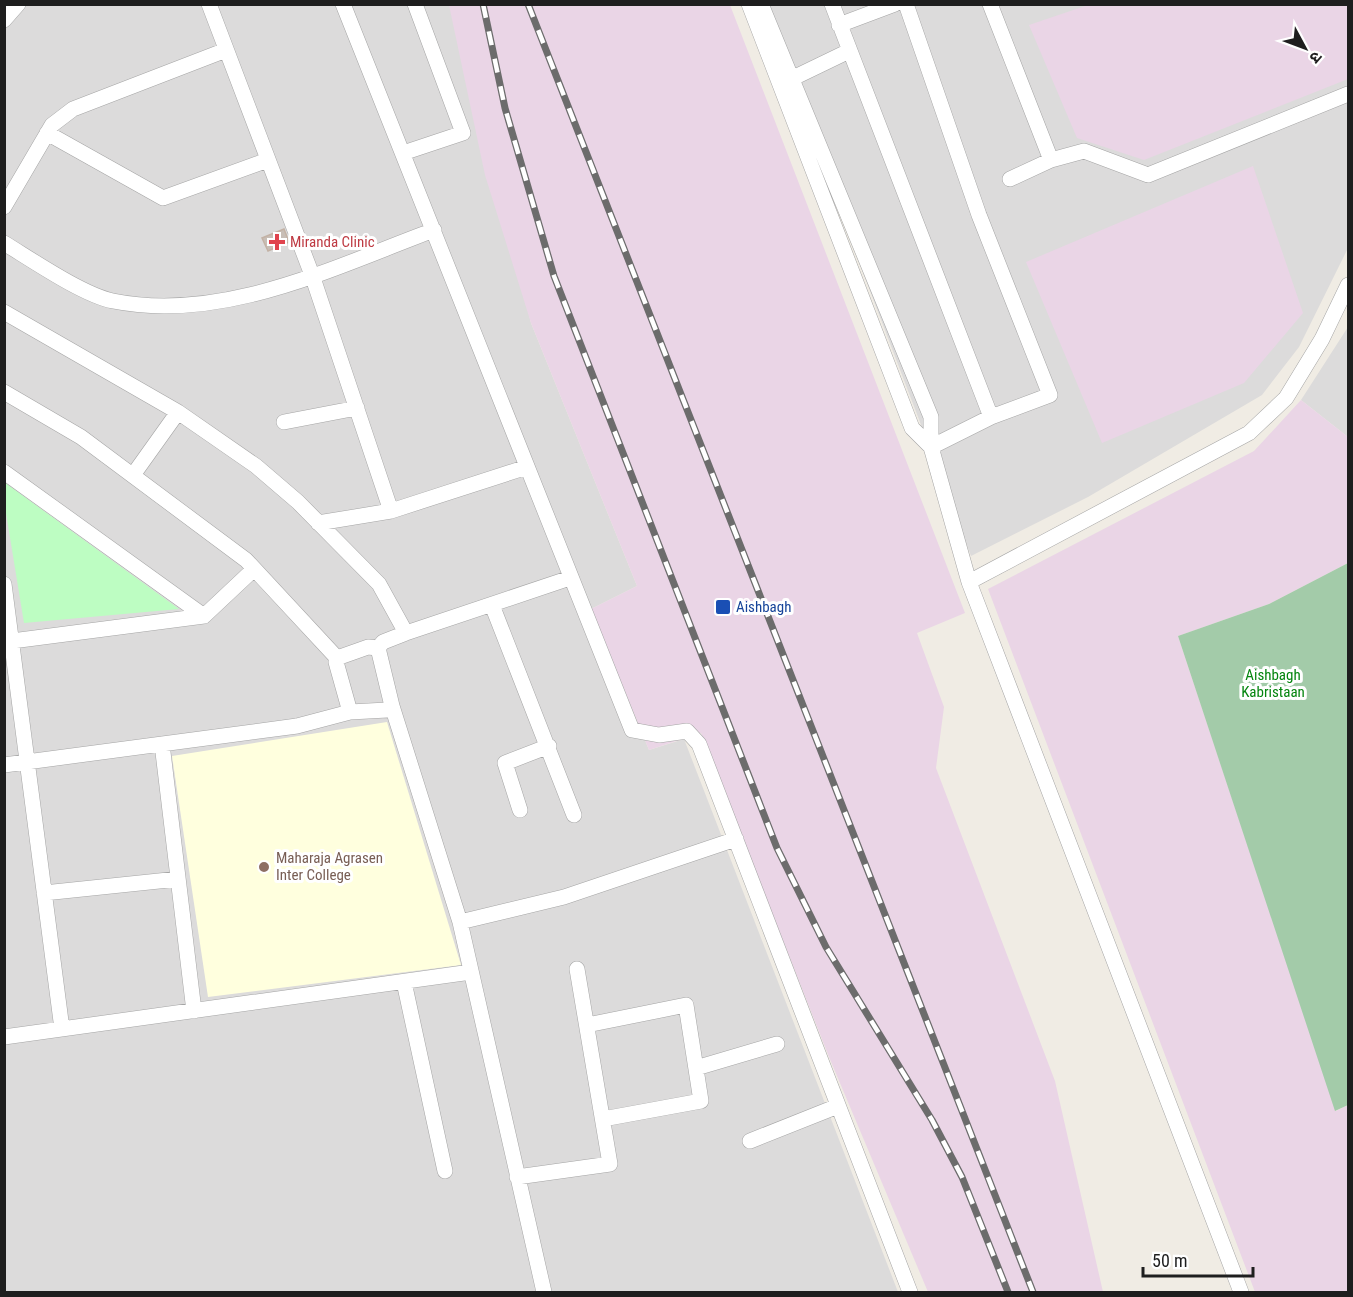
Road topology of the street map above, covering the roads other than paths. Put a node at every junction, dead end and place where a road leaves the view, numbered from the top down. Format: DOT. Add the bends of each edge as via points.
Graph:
graph roads {
  1 [pos="18,4"];
  2 [pos="209,4"];
  3 [pos="343,4"];
  4 [pos="415,4"];
  5 [pos="749,4"];
  6 [pos="761,4"];
  7 [pos="832,4"];
  8 [pos="895,4"];
  9 [pos="906,4"];
  10 [pos="990,4"];
  11 [pos="4,21"];
  12 [pos="839,25"];
  13 [pos="226,50"];
  14 [pos="849,51"];
  15 [pos="791,79"];
  16 [pos="1348,94"];
  17 [pos="47,133"];
  18 [pos="403,153"];
  19 [pos="268,160"];
  20 [pos="1051,160"];
  21 [pos="1010,179"];
  22 [pos="4,207"];
  23 [pos="434,230"];
  24 [pos="4,243"];
  25 [pos="312,275"];
  26 [pos="1348,285"];
  27 [pos="4,312"];
  28 [pos="4,392"];
  29 [pos="357,408"];
  30 [pos="178,412"];
  31 [pos="990,417"];
  32 [pos="284,422"];
  33 [pos="931,447"];
  34 [pos="527,467"];
  35 [pos="4,471"];
  36 [pos="133,475"];
  37 [pos="391,511"];
  38 [pos="318,523"];
  39 [pos="255,568"];
  40 [pos="570,578"];
  41 [pos="969,582"];
  42 [pos="4,584"];
  43 [pos="492,605"];
  44 [pos="204,616"];
  45 [pos="406,633"];
  46 [pos="12,641"];
  47 [pos="378,648"];
  48 [pos="338,658"];
  49 [pos="392,706"];
  50 [pos="350,712"];
  51 [pos="162,744"];
  52 [pos="549,746"];
  53 [pos="27,762"];
  54 [pos="4,765"];
  55 [pos="520,810"];
  56 [pos="574,815"];
  57 [pos="736,838"];
  58 [pos="178,879"];
  59 [pos="44,893"];
  60 [pos="460,922"];
  61 [pos="577,969"];
  62 [pos="471,972"];
  63 [pos="404,982"];
  64 [pos="194,1011"];
  65 [pos="587,1025"];
  66 [pos="62,1029"];
  67 [pos="4,1037"];
  68 [pos="777,1044"];
  69 [pos="696,1068"];
  70 [pos="838,1106"];
  71 [pos="603,1119"];
  72 [pos="750,1141"];
  73 [pos="445,1171"];
  74 [pos="517,1177"];
  75 [pos="544,1293"];
  76 [pos="910,1293"];
  77 [pos="1241,1293"];
  1 -- 11 [label="street"];
  2 -- 13 [label="street"];
  3 -- 18 [label="street"];
  4 -- 18 [label="street" via="463,132"];
  5 -- 33 [label="street" via="912,428"];
  6 -- 15 [label="street"];
  7 -- 12 [label="street"];
  8 -- 12 [label="street"];
  9 -- 31 [label="street" via="979,215 1050,395"];
  10 -- 20 [label="street"];
  12 -- 14 [label="street"];
  13 -- 17 [label="street" via="73,109"];
  13 -- 19 [label="street"];
  14 -- 15 [label="street"];
  14 -- 31 [label="street"];
  15 -- 33 [label="street" via="931,417"];
  16 -- 20 [label="street" via="1149,175 1084,151"];
  17 -- 19 [label="street" via="163,198"];
  17 -- 22 [label="street"];
  18 -- 23 [label="street"];
  19 -- 25 [label="street"];
  20 -- 21 [label="street"];
  23 -- 25 [label="street"];
  23 -- 34 [label="street"];
  24 -- 25 [label="street" via="111,301 157,305 208,303 278,288"];
  25 -- 29 [label="street"];
  26 -- 41 [label="street" via="1322,339 1286,398 1248,433"];
  27 -- 30 [label="street"];
  28 -- 36 [label="street" via="81,437"];
  29 -- 32 [label="street"];
  29 -- 37 [label="street"];
  30 -- 36 [label="street"];
  30 -- 38 [label="street" via="256,466"];
  31 -- 33 [label="street"];
  33 -- 41 [label="street"];
  34 -- 37 [label="street"];
  34 -- 40 [label="street"];
  35 -- 44 [label="street"];
  36 -- 39 [label="street"];
  37 -- 38 [label="street"];
  38 -- 45 [label="street" via="379,584"];
  39 -- 44 [label="street"];
  39 -- 48 [label="street"];
  40 -- 43 [label="street"];
  40 -- 57 [label="street" via="632,730 659,735 687,731 699,744"];
  41 -- 77 [label="street"];
  42 -- 46 [label="street"];
  43 -- 45 [label="street"];
  43 -- 52 [label="street"];
  44 -- 46 [label="street"];
  45 -- 47 [label="street"];
  46 -- 53 [label="street"];
  47 -- 48 [label="street" via="368,647"];
  47 -- 49 [label="street"];
  48 -- 50 [label="street"];
  49 -- 50 [label="street" via="387,710"];
  49 -- 60 [label="street"];
  50 -- 51 [label="street" via="297,726"];
  51 -- 53 [label="street"];
  51 -- 58 [label="street"];
  52 -- 55 [label="street" via="505,763"];
  52 -- 56 [label="street"];
  53 -- 54 [label="street"];
  53 -- 59 [label="street"];
  57 -- 60 [label="street" via="575,893"];
  57 -- 70 [label="street"];
  58 -- 59 [label="street"];
  58 -- 64 [label="street"];
  59 -- 66 [label="street"];
  60 -- 62 [label="street"];
  61 -- 65 [label="street"];
  62 -- 63 [label="street"];
  62 -- 74 [label="street"];
  63 -- 64 [label="street"];
  63 -- 73 [label="street"];
  64 -- 66 [label="street"];
  65 -- 69 [label="street" via="686,1005"];
  65 -- 71 [label="street"];
  66 -- 67 [label="street"];
  68 -- 69 [label="street"];
  69 -- 71 [label="street" via="701,1101"];
  70 -- 72 [label="street"];
  70 -- 76 [label="street"];
  71 -- 74 [label="street" via="610,1164"];
  74 -- 75 [label="street"];
}
